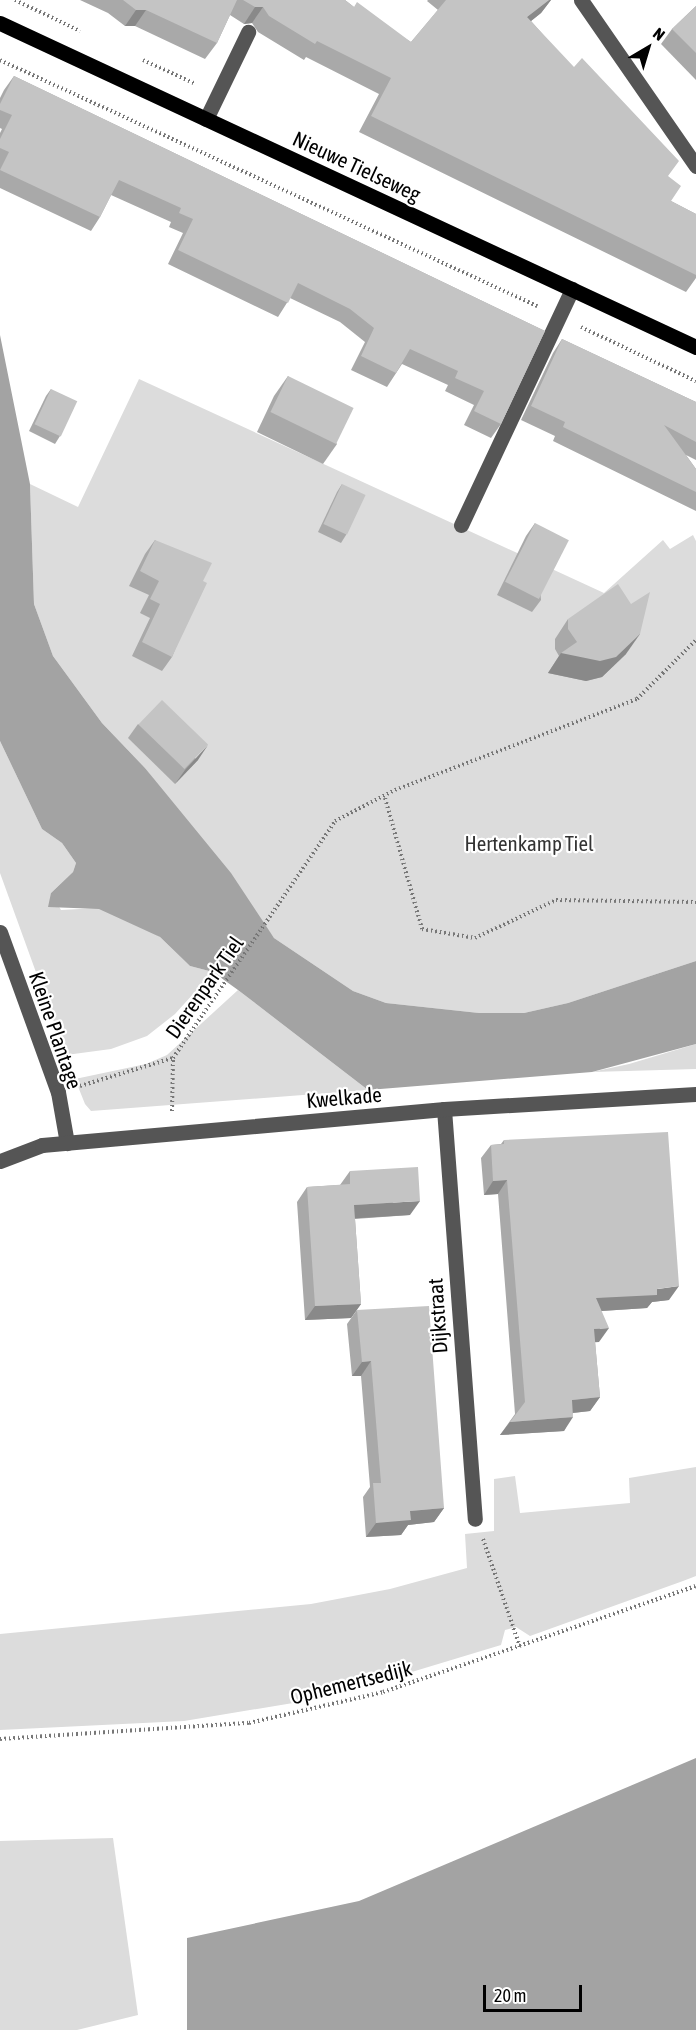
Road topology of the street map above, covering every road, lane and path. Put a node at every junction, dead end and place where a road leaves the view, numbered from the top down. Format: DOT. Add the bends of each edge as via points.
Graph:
graph roads {
  1 [pos="581,0"];
  2 [pos="0,23"];
  3 [pos="248,32"];
  4 [pos="0,60"];
  5 [pos="206,119"];
  6 [pos="696,166"];
  7 [pos="572,290"];
  8 [pos="561,318"];
  9 [pos="696,347"];
  10 [pos="696,381"];
  11 [pos="460,525"];
  12 [pos="696,640"];
  13 [pos="385,798"];
  14 [pos="696,902"];
  15 [pos="0,932"];
  16 [pos="173,1058"];
  17 [pos="58,1092"];
  18 [pos="696,1094"];
  19 [pos="444,1109"];
  20 [pos="172,1133"];
  21 [pos="67,1143"];
  22 [pos="0,1161"];
  23 [pos="475,1519"];
  24 [pos="483,1544"];
  25 [pos="696,1586"];
  26 [pos="519,1647"];
  27 [pos="0,1739"];
  1 -- 6 [label="street"];
  2 -- 5 [label="main road, Nieuwe Tielseweg"];
  3 -- 5 [label="street"];
  4 -- 8 [label="path"];
  5 -- 7 [label="main road, Nieuwe Tielseweg"];
  7 -- 8 [label="street"];
  7 -- 9 [label="main road, Nieuwe Tielseweg"];
  8 -- 10 [label="path"];
  8 -- 11 [label="street"];
  12 -- 13 [label="path, Dierenpark Tiel" via="637,699 395,790"];
  13 -- 14 [label="path" via="422,929 475,938 556,900"];
  13 -- 16 [label="path, Dierenpark Tiel" via="335,821"];
  15 -- 17 [label="street, Kleine Plantage"];
  16 -- 17 [label="path, Dierenpark Tiel"];
  16 -- 20 [label="path"];
  17 -- 21 [label="street, Kleine Plantage"];
  18 -- 19 [label="street, Kwelkade"];
  19 -- 20 [label="street, Kwelkade"];
  19 -- 23 [label="street, Dijkstraat"];
  20 -- 21 [label="street, Kwelkade"];
  21 -- 22 [label="street, Kwelkade" via="42,1145"];
  24 -- 26 [label="path"];
  25 -- 26 [label="path, Ophemertsedijk"];
  26 -- 27 [label="path, Ophemertsedijk" via="383,1692 249,1722"];
}
